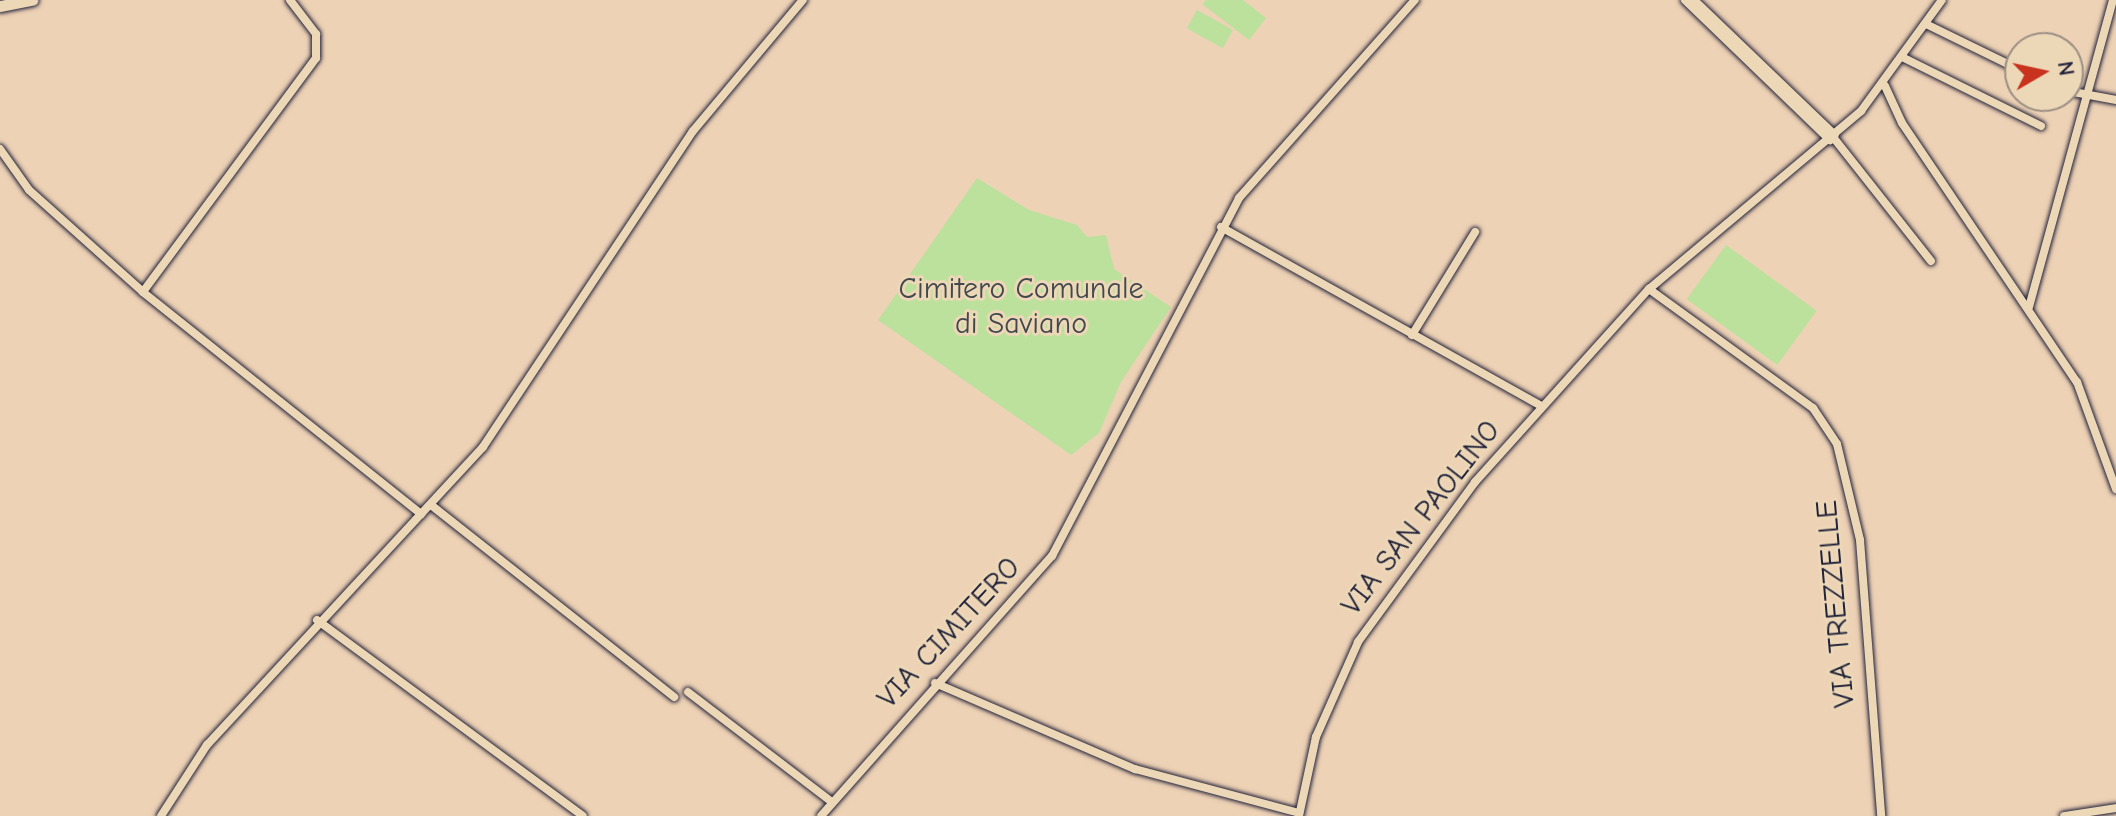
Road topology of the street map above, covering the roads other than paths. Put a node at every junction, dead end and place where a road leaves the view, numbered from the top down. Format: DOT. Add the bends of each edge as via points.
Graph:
graph roads {
  1 [pos="32,0"];
  2 [pos="290,0"];
  3 [pos="803,0"];
  4 [pos="1415,0"];
  5 [pos="1685,0"];
  6 [pos="1694,0"];
  7 [pos="1942,0"];
  8 [pos="2113,0"];
  9 [pos="0,6"];
  10 [pos="1926,24"];
  11 [pos="1904,58"];
  12 [pos="2004,62"];
  13 [pos="1885,86"];
  14 [pos="2084,94"];
  15 [pos="2087,95"];
  16 [pos="2116,100"];
  17 [pos="2041,126"];
  18 [pos="1833,137"];
  19 [pos="0,149"];
  20 [pos="1221,227"];
  21 [pos="1475,232"];
  22 [pos="1931,261"];
  23 [pos="1649,289"];
  24 [pos="143,292"];
  25 [pos="2029,307"];
  26 [pos="1412,335"];
  27 [pos="1541,406"];
  28 [pos="2116,489"];
  29 [pos="431,505"];
  30 [pos="421,514"];
  31 [pos="317,620"];
  32 [pos="935,683"];
  33 [pos="688,692"];
  34 [pos="674,697"];
  35 [pos="832,802"];
  36 [pos="2116,808"];
  37 [pos="1299,814"];
  38 [pos="161,816"];
  39 [pos="583,816"];
  40 [pos="821,816"];
  41 [pos="1881,816"];
  42 [pos="2064,816"];
  1 -- 9 [label="main road"];
  2 -- 24 [label="street" via="316,34 316,58"];
  3 -- 29 [label="street" via="693,131 525,389"];
  4 -- 20 [label="street, VIA CIMITERO" via="1348,81 1259,169"];
  5 -- 18 [label="street"];
  6 -- 18 [label="street"];
  7 -- 10 [label="street, VIA SAN PAOLINO"];
  8 -- 15 [label="street"];
  10 -- 11 [label="street, VIA SAN PAOLINO"];
  10 -- 12 [label="street"];
  11 -- 13 [label="street, VIA SAN PAOLINO"];
  11 -- 17 [label="street"];
  13 -- 18 [label="street, VIA SAN PAOLINO"];
  13 -- 25 [label="street" via="1902,123"];
  14 -- 15 [label="street"];
  15 -- 16 [label="street"];
  15 -- 25 [label="street"];
  18 -- 22 [label="street"];
  18 -- 23 [label="street, VIA SAN PAOLINO"];
  19 -- 24 [label="street" via="29,190"];
  20 -- 26 [label="street"];
  20 -- 32 [label="street, VIA CIMITERO" via="1052,556"];
  21 -- 26 [label="street"];
  23 -- 27 [label="street, VIA SAN PAOLINO"];
  23 -- 41 [label="street, VIA TREZZELLE" via="1813,408 1837,444 1860,540"];
  24 -- 30 [label="street"];
  25 -- 28 [label="street" via="2094,417"];
  26 -- 27 [label="street"];
  27 -- 37 [label="street, VIA SAN PAOLINO" via="1374,611 1316,737"];
  29 -- 30 [label="street"];
  29 -- 34 [label="street"];
  30 -- 31 [label="street"];
  31 -- 38 [label="street" via="207,745"];
  31 -- 39 [label="street"];
  32 -- 35 [label="street, VIA CIMITERO"];
  32 -- 37 [label="street" via="1135,769"];
  33 -- 35 [label="street"];
  35 -- 40 [label="street, VIA CIMITERO"];
  36 -- 42 [label="street"];
}
